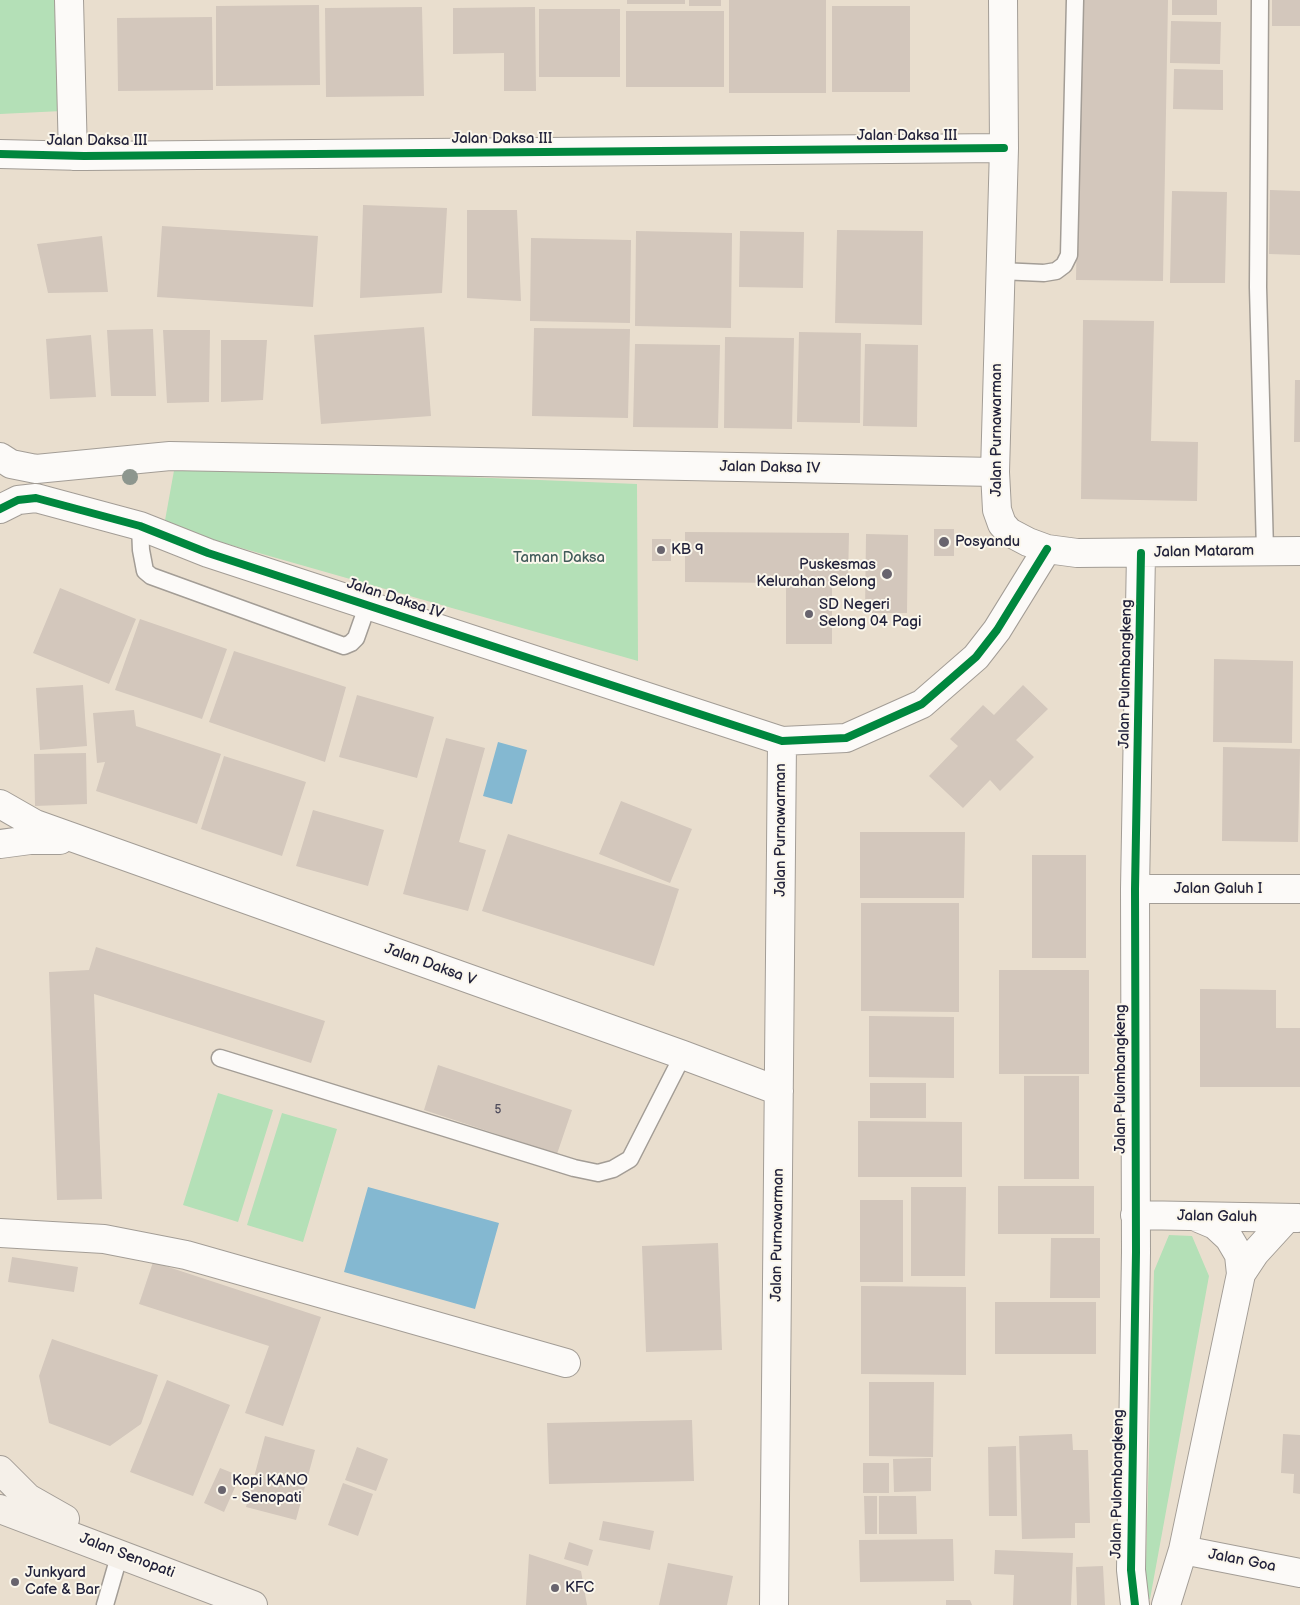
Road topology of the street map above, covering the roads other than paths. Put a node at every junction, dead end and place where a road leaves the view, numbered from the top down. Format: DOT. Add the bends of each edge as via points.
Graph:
graph roads {
  1 [pos="69,0"];
  2 [pos="1003,0"];
  3 [pos="1075,0"];
  4 [pos="1260,0"];
  5 [pos="1004,148"];
  6 [pos="0,154"];
  7 [pos="73,156"];
  8 [pos="1000,272"];
  9 [pos="0,457"];
  10 [pos="36,469"];
  11 [pos="994,472"];
  12 [pos="36,498"];
  13 [pos="0,509"];
  14 [pos="140,526"];
  15 [pos="1047,549"];
  16 [pos="1265,551"];
  17 [pos="1300,551"];
  18 [pos="1141,553"];
  19 [pos="368,604"];
  20 [pos="782,741"];
  21 [pos="0,804"];
  22 [pos="79,841"];
  23 [pos="0,844"];
  24 [pos="1135,889"];
  25 [pos="1300,889"];
  26 [pos="683,1055"];
  27 [pos="220,1058"];
  28 [pos="779,1091"];
  29 [pos="1135,1215"];
  30 [pos="1197,1217"];
  31 [pos="1294,1218"];
  32 [pos="0,1233"];
  33 [pos="1136,1252"];
  34 [pos="1241,1274"];
  35 [pos="566,1363"];
  36 [pos="0,1470"];
  37 [pos="0,1509"];
  38 [pos="1183,1550"];
  39 [pos="120,1553"];
  40 [pos="1300,1573"];
  41 [pos="105,1605"];
  42 [pos="253,1605"];
  43 [pos="774,1605"];
  44 [pos="1135,1605"];
  45 [pos="1166,1605"];
  1 -- 7 [label="street"];
  2 -- 5 [label="street, Jalan Purnawarman"];
  3 -- 8 [label="lane" via="1069,255 1064,265 1044,273"];
  4 -- 16 [label="lane" via="1258,287"];
  5 -- 7 [label="street, Jalan Daksa III"];
  5 -- 8 [label="street, Jalan Purnawarman"];
  6 -- 7 [label="street, Jalan Daksa III"];
  8 -- 11 [label="street, Jalan Purnawarman"];
  9 -- 10 [label="street, Jalan Daksa IV" via="11,464"];
  10 -- 11 [label="street, Jalan Daksa IV" via="170,456"];
  10 -- 12 [label="street"];
  11 -- 15 [label="street, Jalan Purnawarman" via="997,510 1002,524 1008,532"];
  12 -- 13 [label="street, Jalan Daksa IV" via="18,500"];
  12 -- 14 [label="street, Jalan Daksa IV"];
  14 -- 19 [label="street, Jalan Daksa IV" via="208,552"];
  14 -- 19 [label="lane" via="145,571 151,576 344,646 356,638"];
  15 -- 18 [label="street, Jalan Mataram" via="1077,553"];
  15 -- 20 [label="street, Jalan Purnawarman" via="997,630 976,657 922,704 846,738"];
  16 -- 17 [label="street, Jalan Mataram"];
  16 -- 18 [label="street, Jalan Mataram"];
  18 -- 24 [label="street, Jalan Pulombangkeng"];
  19 -- 20 [label="street, Jalan Daksa IV"];
  20 -- 28 [label="street, Jalan Purnawarman"];
  21 -- 22 [label="street, Jalan Daksa V" via="34,824"];
  22 -- 23 [label="street, Jalan Daksa V" via="30,840"];
  22 -- 26 [label="street, Jalan Daksa V"];
  24 -- 25 [label="street, Jalan Galuh I"];
  24 -- 29 [label="street, Jalan Pulombangkeng"];
  26 -- 27 [label="lane" via="630,1158 613,1169 598,1173"];
  26 -- 28 [label="street, Jalan Daksa V"];
  28 -- 43 [label="street, Jalan Purnawarman"];
  29 -- 30 [label="street, Jalan Galuh"];
  29 -- 33 [label="street, Jalan Pulombangkeng"];
  30 -- 31 [label="street, Jalan Galuh"];
  30 -- 33 [label="street" via="1162,1224"];
  30 -- 34 [label="street" via="1215,1225 1229,1238 1238,1255"];
  31 -- 34 [label="street" via="1255,1253"];
  32 -- 35 [label="street" via="104,1239 186,1254"];
  33 -- 44 [label="street, Jalan Pulombangkeng" via="1131,1570"];
  34 -- 38 [label="street"];
  36 -- 39 [label="main road" via="28,1498"];
  37 -- 39 [label="main road, Jalan Senopati"];
  38 -- 40 [label="street, Jalan Goa"];
  38 -- 45 [label="street"];
  39 -- 41 [label="lane"];
  39 -- 42 [label="main road, Jalan Senopati"];
}
